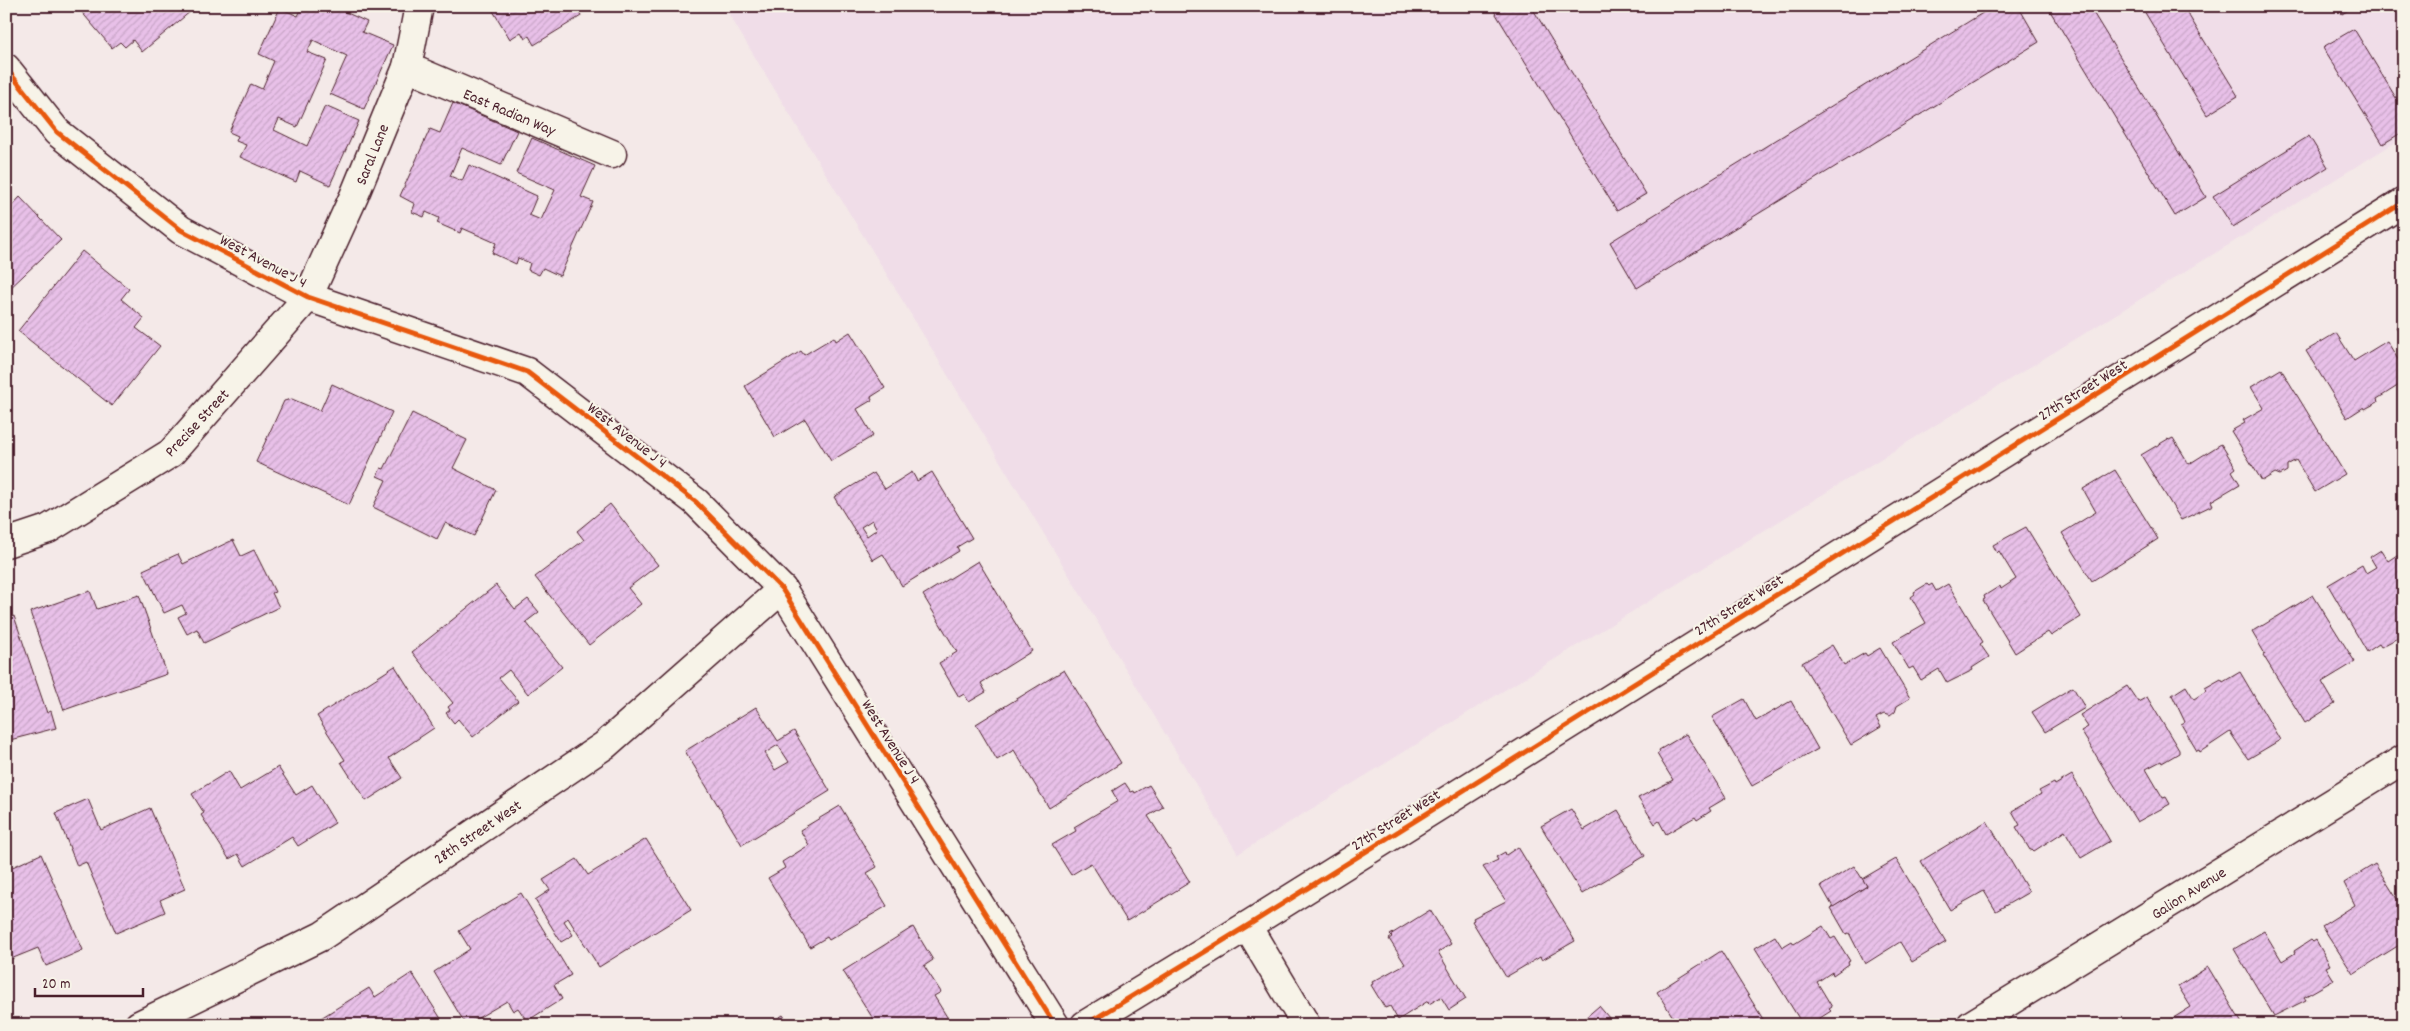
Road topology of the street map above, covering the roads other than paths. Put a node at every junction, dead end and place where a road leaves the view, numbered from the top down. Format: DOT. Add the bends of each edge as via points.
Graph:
graph roads {
  1 [pos="419,6"];
  2 [pos="407,67"];
  3 [pos="6,68"];
  4 [pos="612,154"];
  5 [pos="2404,202"];
  6 [pos="308,297"];
  7 [pos="6,543"];
  8 [pos="782,589"];
  9 [pos="2404,759"];
  10 [pos="1247,926"];
  11 [pos="138,1025"];
  12 [pos="1055,1025"];
  13 [pos="1085,1025"];
  14 [pos="1306,1025"];
  15 [pos="1972,1025"];
  1 -- 2 [label="street, Saral Lane"];
  2 -- 4 [label="street, East Radian Way"];
  2 -- 6 [label="street, Saral Lane"];
  3 -- 6 [label="street, West Avenue J 4" via="57,132 181,230"];
  5 -- 10 [label="street, 27th Street West"];
  6 -- 7 [label="street, Precise Street" via="170,453 48,529"];
  6 -- 8 [label="street, West Avenue J 4" via="528,372 696,502"];
  8 -- 11 [label="street, 28th Street West" via="597,750 322,936"];
  8 -- 12 [label="street, West Avenue J 4"];
  9 -- 15 [label="street, Galion Avenue"];
  10 -- 13 [label="street, 27th Street West"];
  10 -- 14 [label="street"];
}
